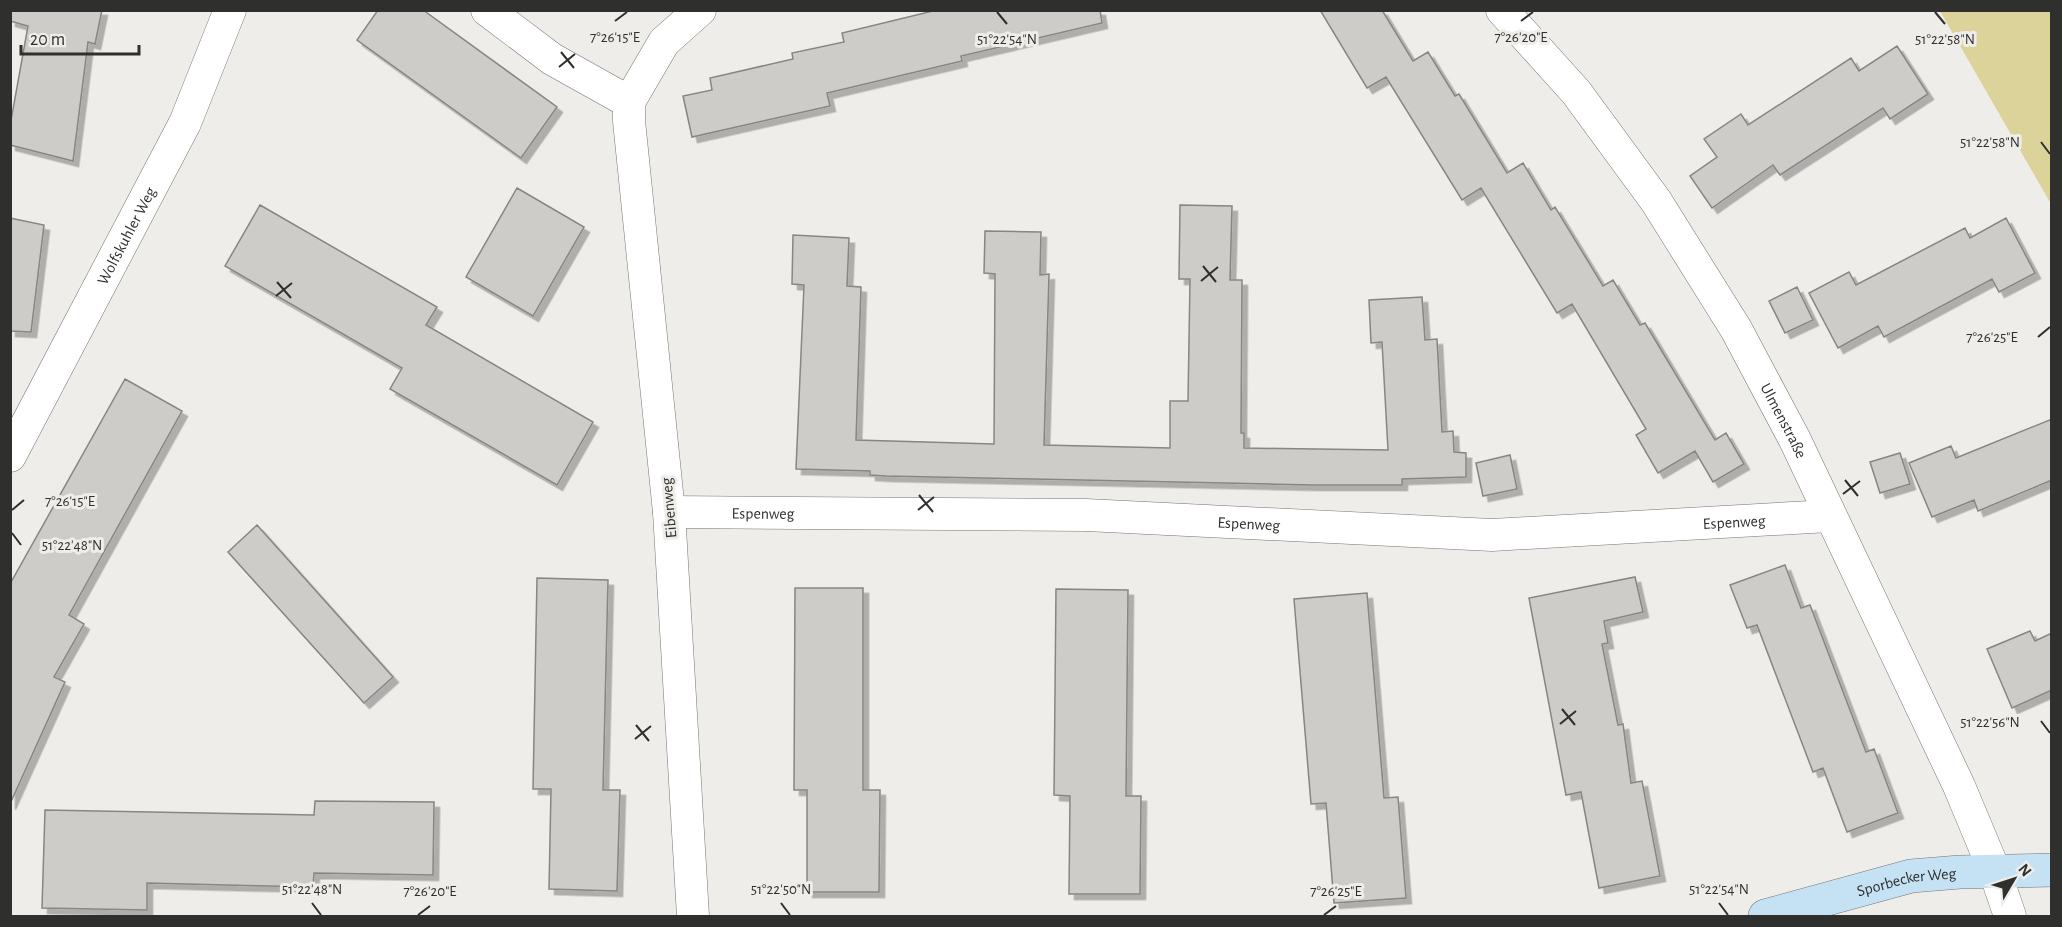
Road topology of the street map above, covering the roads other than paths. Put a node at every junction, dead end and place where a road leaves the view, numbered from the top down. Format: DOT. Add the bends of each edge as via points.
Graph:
graph roads {
  1 [pos="230,10"];
  2 [pos="487,10"];
  3 [pos="700,10"];
  4 [pos="1502,10"];
  5 [pos="629,102"];
  6 [pos="10,456"];
  7 [pos="669,512"];
  8 [pos="1829,516"];
  9 [pos="2052,870"];
  10 [pos="1995,872"];
  11 [pos="693,916"];
  12 [pos="1765,916"];
  13 [pos="2010,916"];
  1 -- 6 [label="street, Wolfskuhler Weg" via="185,123"];
  2 -- 5 [label="street" via="552,59"];
  3 -- 5 [label="street" via="664,42"];
  4 -- 8 [label="street, Ulmenstraße" via="1576,92 1656,201 1736,329 1795,440"];
  5 -- 7 [label="street, Eibenweg" via="634,191"];
  7 -- 8 [label="street, Espenweg" via="1086,515 1492,535"];
  7 -- 11 [label="street, Eibenweg"];
  8 -- 10 [label="street, Ulmenstraße" via="1959,786"];
  9 -- 10 [label="street, Sporbecker Weg"];
  10 -- 12 [label="street, Sporbecker Weg" via="1911,876"];
  10 -- 13 [label="street, Ulmenstraße"];
}
